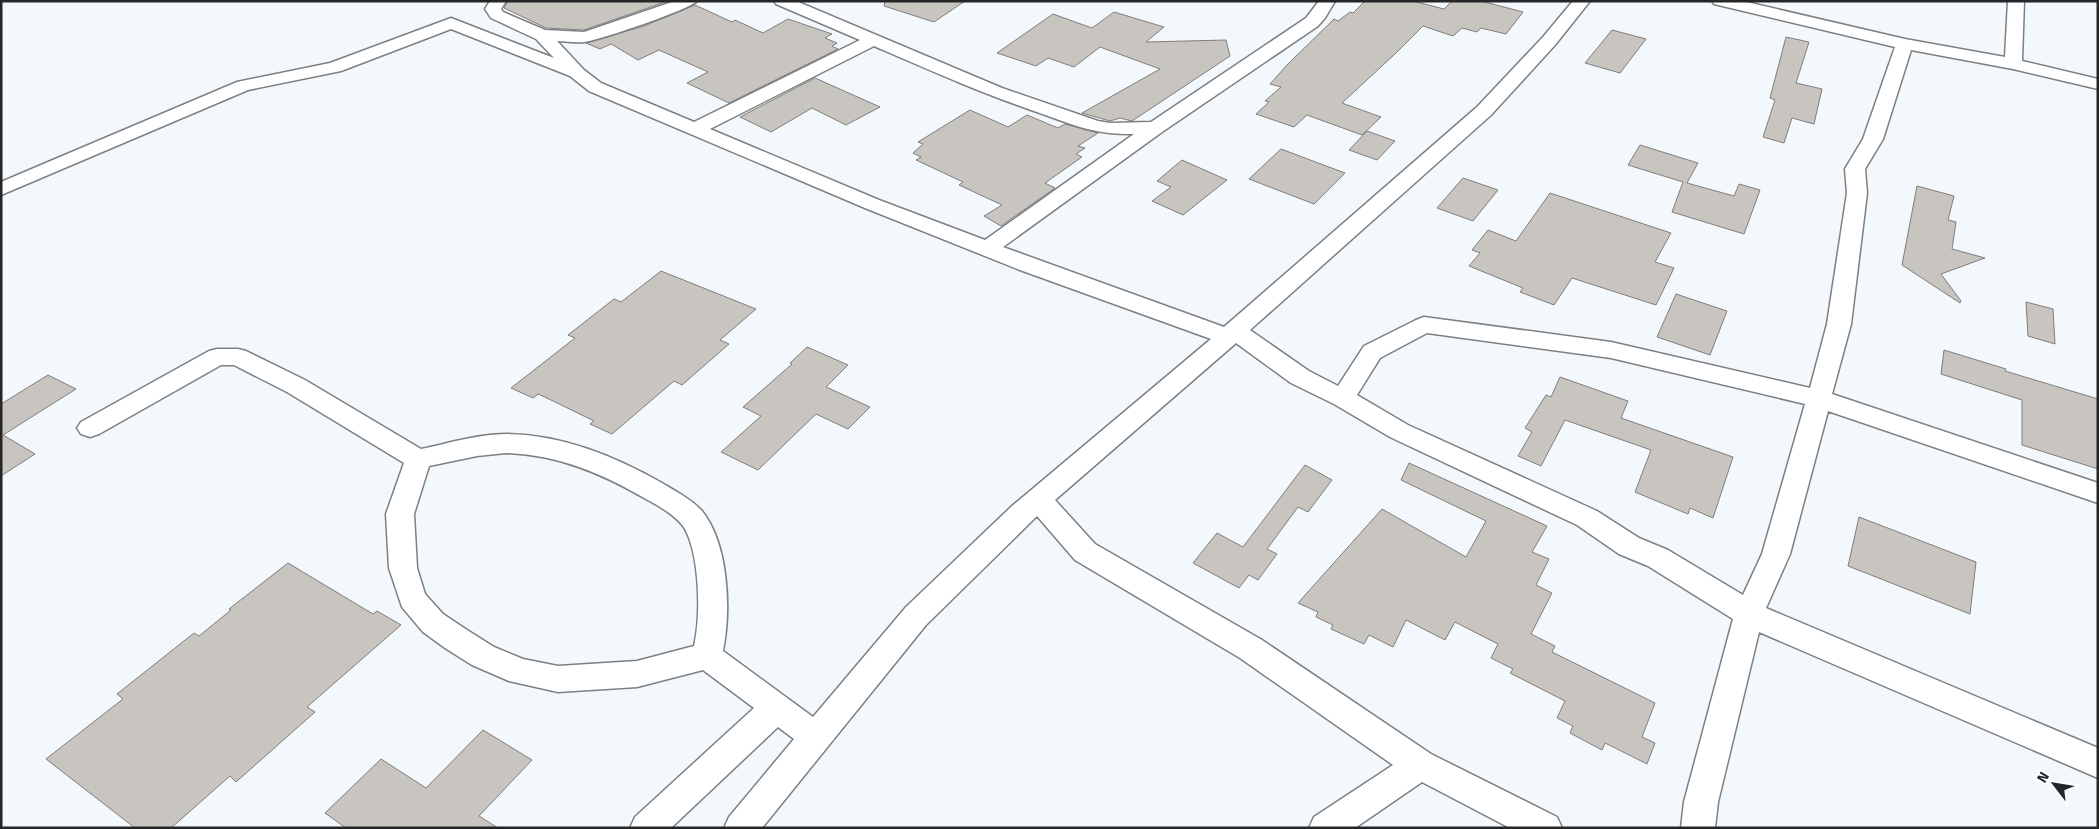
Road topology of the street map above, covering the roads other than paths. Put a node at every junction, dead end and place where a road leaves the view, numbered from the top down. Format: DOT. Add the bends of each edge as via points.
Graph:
graph roads {
  1 [pos="498,1"];
  2 [pos="689,1"];
  3 [pos="782,1"];
  4 [pos="1327,1"];
  5 [pos="1582,1"];
  6 [pos="1720,1"];
  7 [pos="2016,1"];
  8 [pos="542,35"];
  9 [pos="871,41"];
  10 [pos="1905,44"];
  11 [pos="2013,64"];
  12 [pos="578,74"];
  13 [pos="2098,84"];
  14 [pos="1154,128"];
  15 [pos="695,130"];
  16 [pos="1,189"];
  17 [pos="988,248"];
  18 [pos="1231,333"];
  19 [pos="1343,398"];
  20 [pos="1819,398"];
  21 [pos="90,428"];
  22 [pos="418,459"];
  23 [pos="2098,493"];
  24 [pos="1038,499"];
  25 [pos="1749,614"];
  26 [pos="707,656"];
  27 [pos="776,708"];
  28 [pos="815,736"];
  29 [pos="2098,763"];
  30 [pos="1420,765"];
  31 [pos="647,828"];
  32 [pos="741,828"];
  33 [pos="1326,828"];
  34 [pos="1545,828"];
  35 [pos="1698,828"];
  1 -- 8 [label="street" via="493,9 497,15"];
  2 -- 8 [label="street" via="585,37"];
  3 -- 9 [label="street"];
  4 -- 14 [label="street" via="1312,22"];
  5 -- 18 [label="street" via="1484,111"];
  6 -- 10 [label="street"];
  7 -- 11 [label="street"];
  8 -- 12 [label="street"];
  9 -- 14 [label="street" via="996,92 1094,126"];
  9 -- 15 [label="street"];
  10 -- 11 [label="street"];
  10 -- 20 [label="street" via="1873,139 1855,169 1857,193 1839,324"];
  11 -- 13 [label="street"];
  12 -- 15 [label="street" via="595,87"];
  12 -- 16 [label="street" via="451,23 335,67 243,86"];
  14 -- 17 [label="street"];
  15 -- 17 [label="street" via="872,204"];
  17 -- 18 [label="street" via="1028,265"];
  18 -- 19 [label="street" via="1300,377"];
  18 -- 24 [label="street"];
  19 -- 20 [label="street" via="1372,352 1424,325 1612,350"];
  19 -- 25 [label="street" via="1399,431 1587,518 1629,546 1658,558"];
  20 -- 23 [label="street"];
  20 -- 25 [label="street" via="1776,554"];
  21 -- 22 [label="street" via="218,357 238,357 296,386"];
  22 -- 26 [label="street" via="486,445 526,444 565,452 625,473 670,501 693,520 704,545 711,579 713,623"];
  22 -- 26 [label="street" via="400,514 403,568 412,599 433,622 456,639 483,656 520,672 558,679 637,674"];
  24 -- 28 [label="street" via="916,616"];
  24 -- 30 [label="street" via="1085,552 1251,649"];
  25 -- 29 [label="street"];
  25 -- 35 [label="street" via="1701,802"];
  26 -- 27 [label="street"];
  27 -- 28 [label="street"];
  27 -- 31 [label="street"];
  28 -- 32 [label="street"];
  30 -- 33 [label="street"];
  30 -- 34 [label="street"];
}
